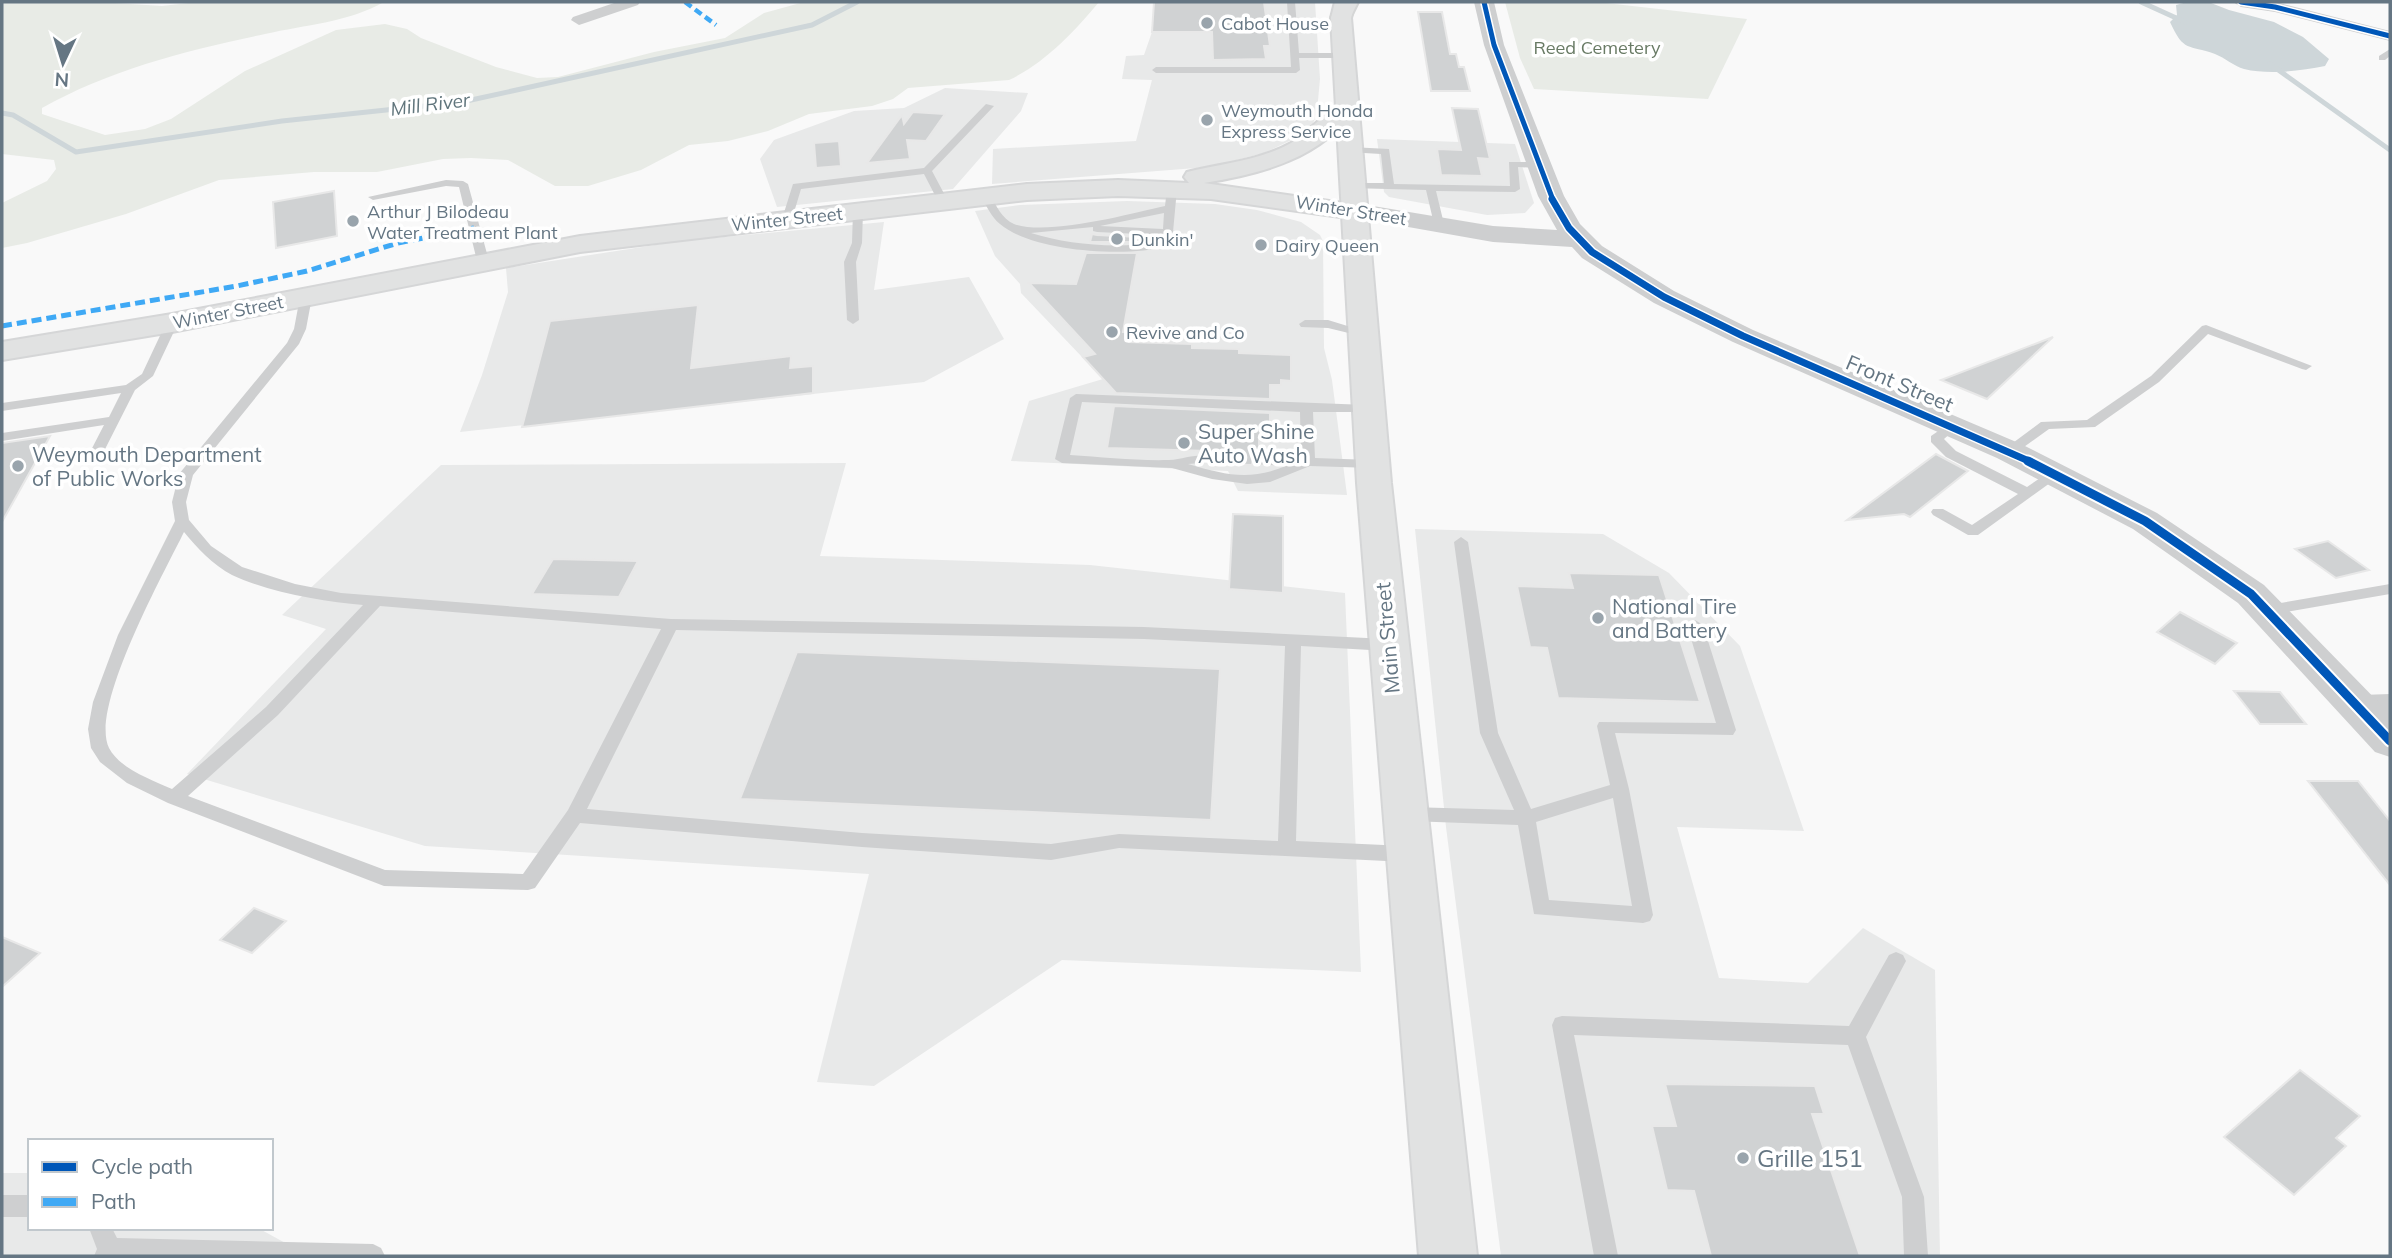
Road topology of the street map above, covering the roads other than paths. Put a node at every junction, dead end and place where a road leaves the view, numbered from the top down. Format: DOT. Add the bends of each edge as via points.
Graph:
graph roads {
  1 [pos="632,2"];
  2 [pos="1291,2"];
  3 [pos="1484,2"];
  4 [pos="2243,2"];
  5 [pos="1342,6"];
  6 [pos="579,20"];
  7 [pos="2390,36"];
  8 [pos="1295,55"];
  9 [pos="1343,56"];
  10 [pos="1156,70"];
  11 [pos="989,106"];
  12 [pos="1346,107"];
  13 [pos="1539,164"];
  14 [pos="927,171"];
  15 [pos="1362,183"];
  16 [pos="1430,186"];
  17 [pos="1118,188"];
  18 [pos="373,197"];
  19 [pos="986,197"];
  20 [pos="1170,199"];
  21 [pos="943,201"];
  22 [pos="858,211"];
  23 [pos="787,219"];
  24 [pos="1439,225"];
  25 [pos="1012,227"];
  26 [pos="1068,227"];
  27 [pos="1168,232"];
  28 [pos="1578,239"];
  29 [pos="483,261"];
  30 [pos="306,297"];
  31 [pos="853,320"];
  32 [pos="172,323"];
  33 [pos="1305,324"];
  34 [pos="1361,331"];
  35 [pos="2,351"];
  36 [pos="2306,366"];
  37 [pos="130,388"];
  38 [pos="2,407"];
  39 [pos="1306,408"];
  40 [pos="1367,409"];
  41 [pos="114,420"];
  42 [pos="1953,425"];
  43 [pos="2,437"];
  44 [pos="2009,450"];
  45 [pos="95,456"];
  46 [pos="1208,459"];
  47 [pos="1259,461"];
  48 [pos="1308,462"];
  49 [pos="1173,464"];
  50 [pos="1372,464"];
  51 [pos="2041,484"];
  52 [pos="1937,512"];
  53 [pos="182,521"];
  54 [pos="1461,542"];
  55 [pos="2390,589"];
  56 [pos="376,601"];
  57 [pos="2269,610"];
  58 [pos="671,624"];
  59 [pos="1695,625"];
  60 [pos="1293,640"];
  61 [pos="1387,645"];
  62 [pos="2376,707"];
  63 [pos="2390,741"];
  64 [pos="1620,789"];
  65 [pos="174,798"];
  66 [pos="1403,814"];
  67 [pos="575,815"];
  68 [pos="1526,818"];
  69 [pos="1287,849"];
  70 [pos="1406,854"];
  71 [pos="1896,961"];
  72 [pos="1855,1036"];
  73 [pos="2,1206"];
  74 [pos="28,1206"];
  75 [pos="105,1245"];
  76 [pos="373,1256"];
  77 [pos="1448,1256"];
  78 [pos="1606,1256"];
  79 [pos="1916,1256"];
  1 -- 6 [label="street"];
  2 -- 8 [label="lane"];
  3 -- 13 [label="street, Front Street" via="1494,44"];
  4 -- 7 [label="street"];
  5 -- 9 [label="main road, Main Street"];
  8 -- 9 [label="lane"];
  8 -- 10 [label="lane" via="1296,70"];
  9 -- 12 [label="main road, Main Street"];
  11 -- 14 [label="lane"];
  12 -- 15 [label="main road, Main Street"];
  12 -- 17 [label="main road" via="1318,138 1276,159"];
  13 -- 16 [label="lane" via="1513,164 1515,189"];
  13 -- 28 [label="street, Front Street" via="1558,212"];
  14 -- 21 [label="lane"];
  14 -- 23 [label="lane" via="797,186"];
  15 -- 16 [label="lane"];
  15 -- 20 [label="main road, Winter Street"];
  15 -- 24 [label="street, Winter Street"];
  15 -- 34 [label="main road, Main Street"];
  16 -- 24 [label="lane"];
  17 -- 19 [label="main road, Winter Street"];
  17 -- 20 [label="main road, Winter Street"];
  18 -- 29 [label="lane" via="463,184"];
  19 -- 21 [label="main road, Winter Street"];
  19 -- 25 [label="lane" via="1002,221"];
  20 -- 26 [label="lane"];
  20 -- 27 [label="lane"];
  21 -- 22 [label="main road, Winter Street"];
  22 -- 23 [label="main road, Winter Street"];
  22 -- 31 [label="lane" via="857,243 850,262"];
  23 -- 29 [label="main road, Winter Street" via="621,238"];
  24 -- 28 [label="street, Winter Street"];
  25 -- 26 [label="lane"];
  25 -- 27 [label="lane" via="1040,239 1138,248 1162,245"];
  26 -- 27 [label="lane"];
  28 -- 42 [label="street, Front Street" via="1664,297 1743,336"];
  29 -- 30 [label="main road, Winter Street"];
  30 -- 32 [label="main road, Winter Street"];
  30 -- 53 [label="lane" via="293,344 186,474 179,502"];
  32 -- 35 [label="main road, Winter Street"];
  32 -- 37 [label="lane" via="147,376"];
  33 -- 34 [label="lane"];
  34 -- 40 [label="main road, Main Street"];
  36 -- 44 [label="lane" via="2206,329 2155,379 2090,424 2046,425"];
  37 -- 38 [label="lane"];
  37 -- 41 [label="lane"];
  39 -- 40 [label="lane"];
  39 -- 48 [label="lane"];
  39 -- 49 [label="lane" via="1076,398 1062,459"];
  40 -- 50 [label="main road, Main Street"];
  41 -- 43 [label="lane"];
  41 -- 45 [label="lane"];
  42 -- 44 [label="street, Front Street"];
  42 -- 51 [label="lane" via="1936,439 1951,454"];
  44 -- 51 [label="street, Front Street"];
  46 -- 49 [label="lane"];
  47 -- 48 [label="lane"];
  48 -- 49 [label="lane" via="1265,479 1247,480"];
  48 -- 50 [label="lane"];
  50 -- 61 [label="main road, Main Street"];
  51 -- 52 [label="lane" via="1973,531"];
  51 -- 57 [label="street, Front Street" via="2145,521"];
  53 -- 56 [label="lane" via="206,549 237,571 293,589"];
  53 -- 65 [label="lane" via="116,653 96,727 99,747 119,770"];
  54 -- 68 [label="lane" via="1489,733"];
  55 -- 57 [label="lane"];
  56 -- 58 [label="lane"];
  56 -- 65 [label="lane" via="272,711"];
  57 -- 62 [label="street, Front Street"];
  58 -- 60 [label="lane"];
  58 -- 67 [label="lane"];
  59 -- 64 [label="lane" via="1727,730 1605,726"];
  60 -- 61 [label="lane"];
  60 -- 69 [label="lane"];
  61 -- 66 [label="main road, Main Street"];
  62 -- 63 [label="street, Front Street"];
  64 -- 68 [label="lane"];
  64 -- 68 [label="lane" via="1643,915 1541,908"];
  65 -- 67 [label="lane" via="384,878 528,882"];
  66 -- 68 [label="lane"];
  66 -- 70 [label="main road, Main Street"];
  67 -- 69 [label="lane" via="1051,852 1119,841"];
  69 -- 70 [label="lane"];
  70 -- 77 [label="main road, Main Street"];
  71 -- 72 [label="lane"];
  72 -- 78 [label="lane" via="1562,1026"];
  72 -- 79 [label="lane" via="1913,1197"];
  73 -- 74 [label="lane"];
  75 -- 76 [label="lane"];
}
